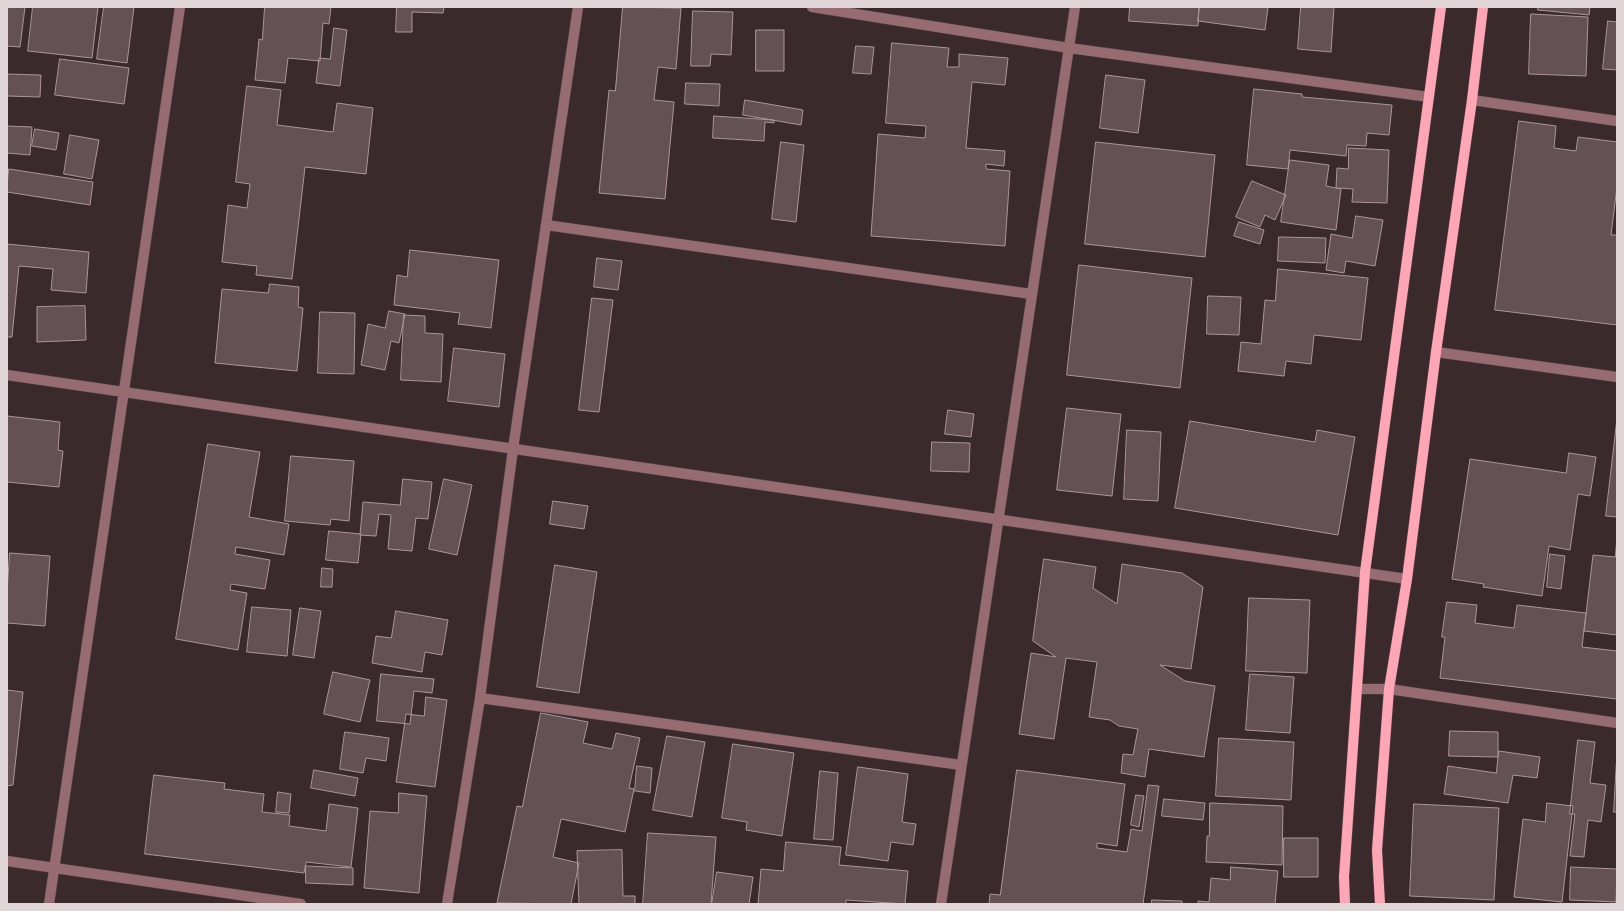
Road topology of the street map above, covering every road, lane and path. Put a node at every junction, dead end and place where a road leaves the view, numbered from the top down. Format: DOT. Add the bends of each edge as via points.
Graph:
graph roads {
  1 [pos="180,7"];
  2 [pos="578,7"];
  3 [pos="812,7"];
  4 [pos="1075,7"];
  5 [pos="1441,7"];
  6 [pos="1483,7"];
  7 [pos="1069,48"];
  8 [pos="1428,97"];
  9 [pos="1472,100"];
  10 [pos="1617,121"];
  11 [pos="546,225"];
  12 [pos="1031,294"];
  13 [pos="1436,352"];
  14 [pos="7,375"];
  15 [pos="1617,377"];
  16 [pos="124,392"];
  17 [pos="513,449"];
  18 [pos="998,519"];
  19 [pos="1365,572"];
  20 [pos="1407,579"];
  21 [pos="1357,689"];
  22 [pos="1389,689"];
  23 [pos="480,698"];
  24 [pos="1617,723"];
  25 [pos="962,765"];
  26 [pos="7,861"];
  27 [pos="55,868"];
  28 [pos="49,904"];
  29 [pos="301,904"];
  30 [pos="447,904"];
  31 [pos="941,904"];
  32 [pos="1345,904"];
  33 [pos="1380,904"];
  1 -- 16 [label="street"];
  2 -- 11 [label="street"];
  3 -- 7 [label="street"];
  4 -- 7 [label="street"];
  5 -- 8 [label="main road"];
  6 -- 9 [label="main road"];
  7 -- 8 [label="street"];
  7 -- 12 [label="street"];
  8 -- 19 [label="main road"];
  9 -- 10 [label="street"];
  9 -- 13 [label="main road"];
  11 -- 12 [label="street"];
  11 -- 17 [label="street"];
  12 -- 18 [label="street"];
  13 -- 15 [label="street"];
  13 -- 20 [label="main road"];
  14 -- 16 [label="street"];
  16 -- 17 [label="street"];
  16 -- 27 [label="street"];
  17 -- 18 [label="street"];
  17 -- 23 [label="street"];
  18 -- 19 [label="street"];
  18 -- 25 [label="street"];
  19 -- 20 [label="street"];
  19 -- 21 [label="main road"];
  20 -- 22 [label="main road"];
  21 -- 22 [label="street"];
  21 -- 32 [label="main road" via="1344,877"];
  22 -- 24 [label="street"];
  22 -- 33 [label="main road" via="1378,850"];
  23 -- 25 [label="street"];
  23 -- 30 [label="street"];
  25 -- 31 [label="street"];
  26 -- 27 [label="street"];
  27 -- 28 [label="street"];
  27 -- 29 [label="street"];
}
